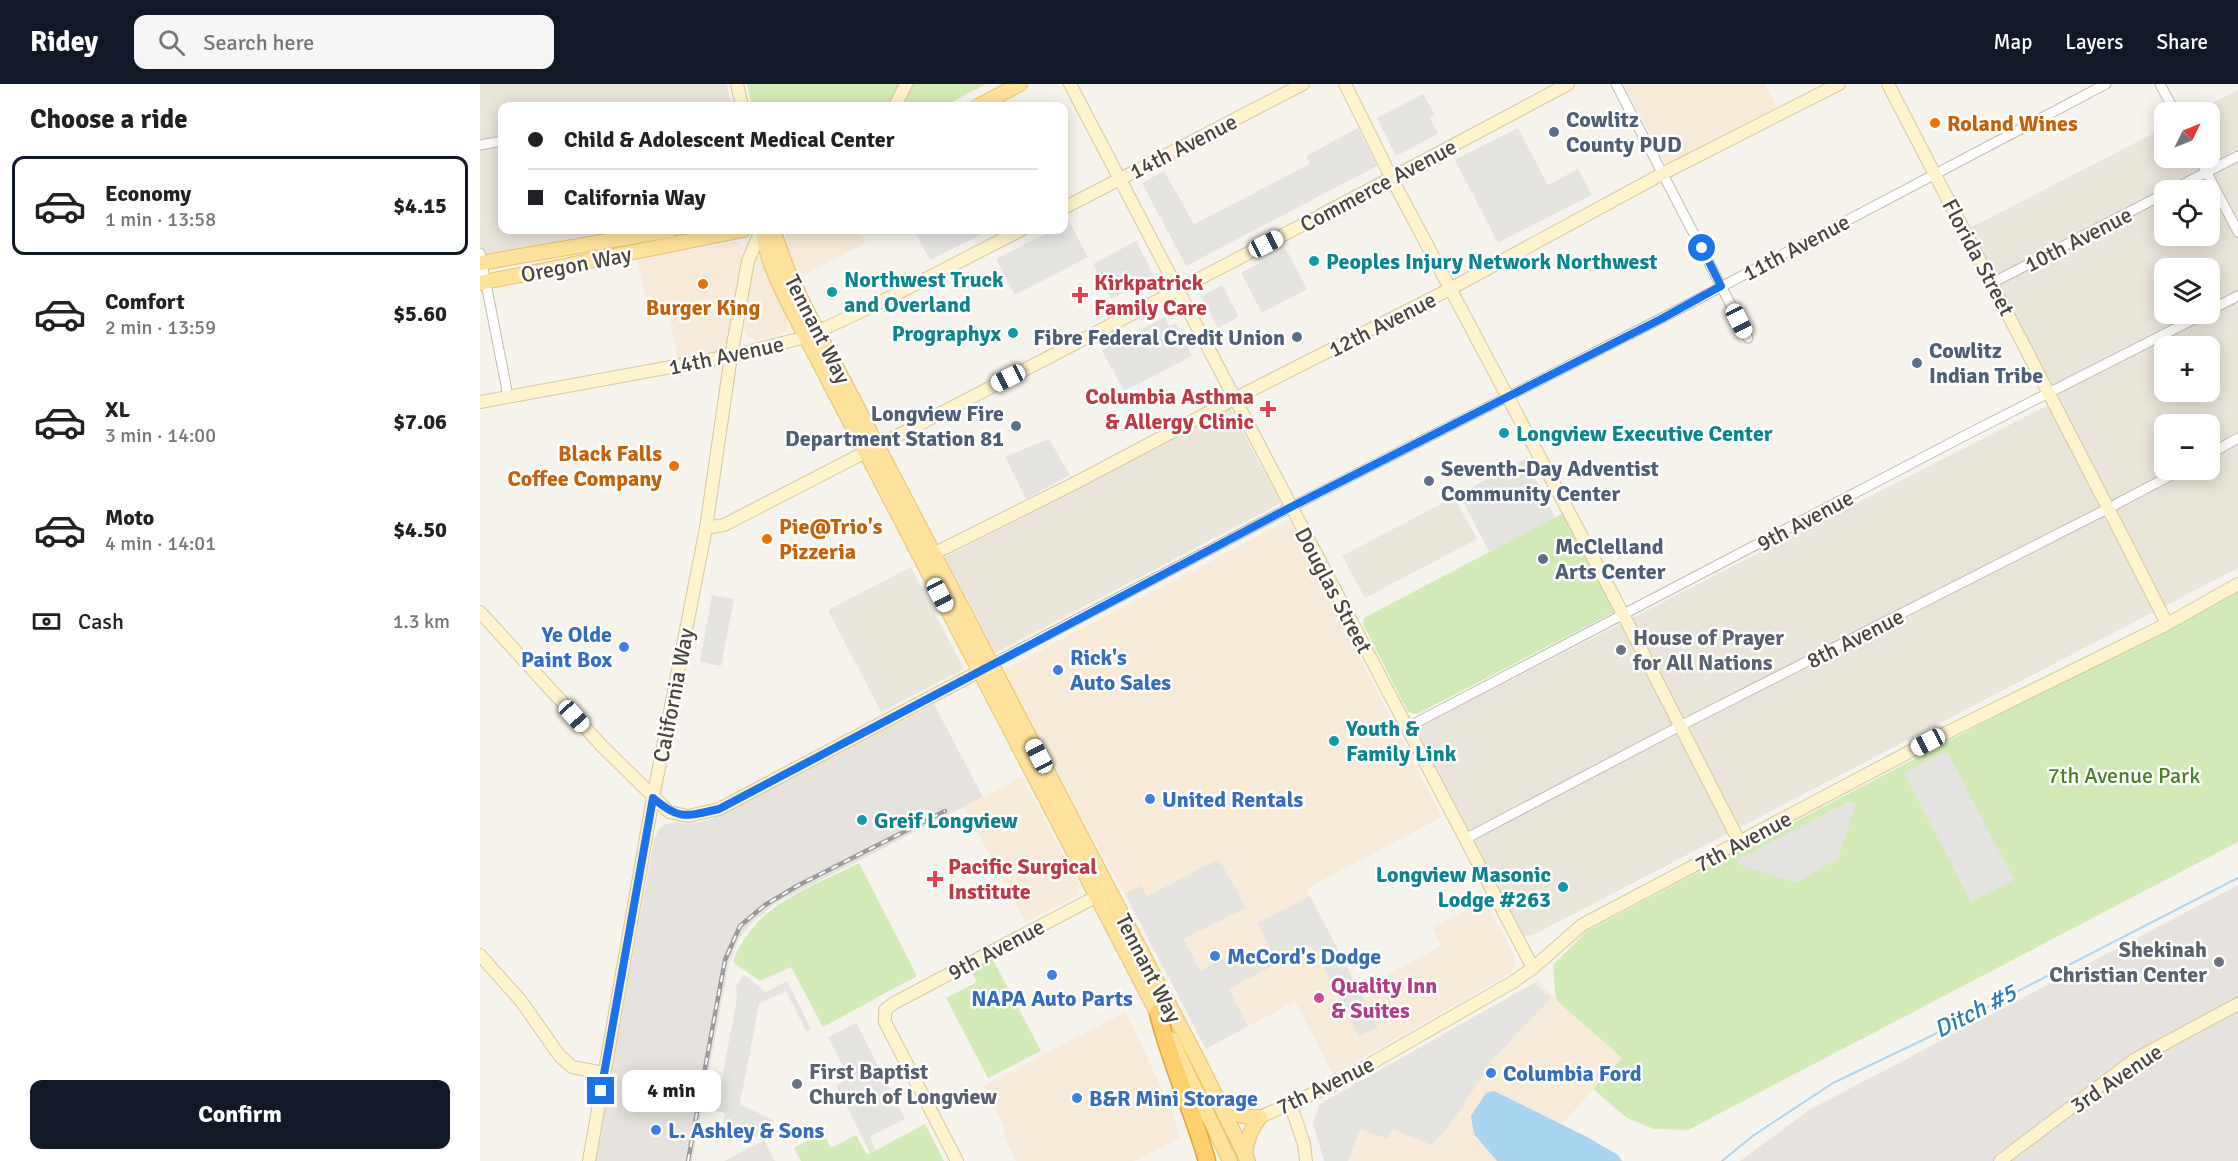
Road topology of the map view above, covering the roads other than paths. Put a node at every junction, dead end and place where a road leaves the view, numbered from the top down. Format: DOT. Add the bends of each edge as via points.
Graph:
graph roads {
  1 [pos="737,84"];
  2 [pos="906,84"];
  3 [pos="1020,84"];
  4 [pos="1070,84"];
  5 [pos="1303,84"];
  6 [pos="1345,84"];
  7 [pos="1568,84"];
  8 [pos="1616,84"];
  9 [pos="1839,84"];
  10 [pos="1888,84"];
  11 [pos="2106,84"];
  12 [pos="2160,84"];
  13 [pos="741,102"];
  14 [pos="897,102"];
  15 [pos="986,102"];
  16 [pos="2170,102"];
  17 [pos="498,142"];
  18 [pos="480,145"];
  19 [pos="2238,156"];
  20 [pos="2205,168"];
  21 [pos="2207,172"];
  22 [pos="1662,174"];
  23 [pos="1936,174"];
  24 [pos="1119,179"];
  25 [pos="1392,179"];
  26 [pos="2191,180"];
  27 [pos="2154,199"];
  28 [pos="1068,206"];
  29 [pos="2238,232"];
  30 [pos="646,234"];
  31 [pos="723,234"];
  32 [pos="760,234"];
  33 [pos="763,234"];
  34 [pos="775,234"];
  35 [pos="1013,234"];
  36 [pos="481,260"];
  37 [pos="483,282"];
  38 [pos="1992,283"];
  39 [pos="1721,286"];
  40 [pos="1450,289"];
  41 [pos="1177,290"];
  42 [pos="2238,296"];
  43 [pos="2220,305"];
  44 [pos="2185,324"];
  45 [pos="812,334"];
  46 [pos="1748,338"];
  47 [pos="731,356"];
  48 [pos="2049,394"];
  49 [pos="508,396"];
  50 [pos="1508,396"];
  51 [pos="1234,399"];
  52 [pos="480,402"];
  53 [pos="2238,438"];
  54 [pos="2220,448"];
  55 [pos="872,449"];
  56 [pos="2162,480"];
  57 [pos="1291,507"];
  58 [pos="2109,508"];
  59 [pos="706,528"];
  60 [pos="928,556"];
  61 [pos="2238,584"];
  62 [pos="480,612"];
  63 [pos="1623,614"];
  64 [pos="2167,624"];
  65 [pos="986,668"];
  66 [pos="1680,726"];
  67 [pos="1406,728"];
  68 [pos="653,798"];
  69 [pos="1465,839"];
  70 [pos="1740,843"];
  71 [pos="1103,893"];
  72 [pos="480,955"];
  73 [pos="1533,968"];
  74 [pos="2238,1004"];
  75 [pos="1158,1013"];
  76 [pos="604,1073"];
  77 [pos="1290,1103"];
  78 [pos="1222,1108"];
  79 [pos="1260,1116"];
  80 [pos="1246,1158"];
  81 [pos="589,1161"];
  82 [pos="957,1161"];
  83 [pos="1207,1161"];
  84 [pos="1230,1161"];
  85 [pos="1306,1161"];
  86 [pos="2000,1161"];
  1 -- 13 [label="street"];
  2 -- 14 [label="street"];
  3 -- 15 [label="main road"];
  4 -- 24 [label="street, Douglas Street"];
  5 -- 24 [label="street, 14th Avenue"];
  6 -- 25 [label="street"];
  7 -- 25 [label="street, Commerce Avenue"];
  8 -- 22 [label="street"];
  9 -- 22 [label="street, 12th Avenue"];
  10 -- 23 [label="street, Florida Street"];
  11 -- 23 [label="street, 11th Avenue"];
  12 -- 16 [label="street"];
  17 -- 18 [label="street"];
  19 -- 21 [label="street"];
  20 -- 21 [label="street"];
  21 -- 26 [label="street"];
  21 -- 29 [label="street"];
  22 -- 39 [label="street"];
  22 -- 40 [label="street, 12th Avenue"];
  23 -- 38 [label="street, Florida Street"];
  23 -- 39 [label="street, 11th Avenue"];
  24 -- 28 [label="street, 14th Avenue"];
  24 -- 41 [label="street, Douglas Street"];
  25 -- 40 [label="street"];
  25 -- 41 [label="street, Commerce Avenue"];
  27 -- 38 [label="street, 10th Avenue"];
  30 -- 36 [label="main road, Oregon Way"];
  31 -- 37 [label="main road, Oregon Way"];
  32 -- 47 [label="street, California Way" via="749,256"];
  33 -- 45 [label="main road, Tennant Way" via="774,271"];
  34 -- 45 [label="main road, Tennant Way"];
  35 -- 45 [label="street, 14th Avenue"];
  36 -- 37 [label="street"];
  37 -- 49 [label="street"];
  38 -- 48 [label="street, Florida Street"];
  39 -- 46 [label="street"];
  39 -- 50 [label="street, 11th Avenue"];
  40 -- 50 [label="street"];
  40 -- 51 [label="street, 12th Avenue"];
  41 -- 51 [label="street, Douglas Street"];
  41 -- 55 [label="street, Commerce Avenue"];
  42 -- 43 [label="street"];
  44 -- 48 [label="street, 9th Avenue"];
  45 -- 47 [label="street, 14th Avenue"];
  45 -- 55 [label="main road, Tennant Way"];
  47 -- 49 [label="street, 14th Avenue"];
  47 -- 59 [label="street, California Way"];
  48 -- 58 [label="street, Florida Street"];
  48 -- 63 [label="street, 9th Avenue"];
  49 -- 52 [label="street, 14th Avenue"];
  50 -- 57 [label="street, 11th Avenue"];
  50 -- 63 [label="street"];
  51 -- 57 [label="street, Douglas Street"];
  51 -- 60 [label="street, 12th Avenue"];
  53 -- 54 [label="street"];
  55 -- 59 [label="street, Commerce Avenue" via="724,525"];
  55 -- 60 [label="main road, Tennant Way"];
  56 -- 58 [label="street, 8th Avenue"];
  57 -- 65 [label="street, 11th Avenue"];
  57 -- 67 [label="street, Douglas Street"];
  58 -- 64 [label="street, Florida Street"];
  58 -- 66 [label="street, 8th Avenue"];
  59 -- 68 [label="street, California Way"];
  60 -- 65 [label="main road, Tennant Way"];
  61 -- 64 [label="street, 7th Avenue"];
  62 -- 68 [label="street, 11th Avenue"];
  63 -- 66 [label="street"];
  63 -- 67 [label="street, 9th Avenue"];
  64 -- 70 [label="street, 7th Avenue" via="1928,742"];
  65 -- 68 [label="street, 11th Avenue" via="719,809 688,816 669,812"];
  65 -- 71 [label="main road, Tennant Way"];
  66 -- 69 [label="street, 8th Avenue"];
  66 -- 70 [label="street"];
  67 -- 69 [label="street, Douglas Street"];
  68 -- 76 [label="street, California Way"];
  69 -- 73 [label="street, Douglas Street"];
  70 -- 73 [label="street, 7th Avenue" via="1582,925"];
  71 -- 75 [label="main road, Tennant Way"];
  71 -- 78 [label="main road, Tennant Way"];
  71 -- 82 [label="street, 9th Avenue" via="885,1011 885,1022"];
  72 -- 76 [label="street" via="521,1001 559,1055 572,1066"];
  73 -- 77 [label="street, 7th Avenue" via="1335,1084"];
  74 -- 86 [label="street, 3rd Avenue" via="2134,1060"];
  75 -- 83 [label="highway"];
  75 -- 84 [label="main road, Tennant Way"];
  76 -- 81 [label="street, California Way"];
  77 -- 79 [label="street, 7th Avenue"];
  77 -- 85 [label="street"];
  78 -- 79 [label="main road" via="1246,1118"];
  78 -- 80 [label="main road, Tennant Way"];
  79 -- 80 [label="main road" via="1246,1142"];
}
